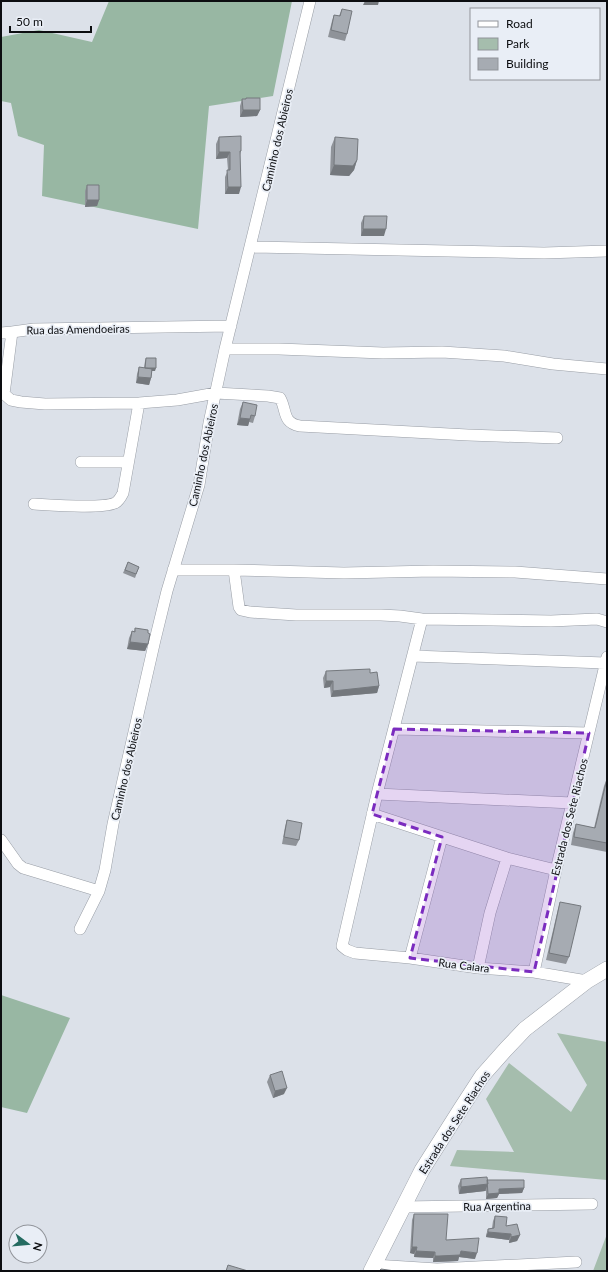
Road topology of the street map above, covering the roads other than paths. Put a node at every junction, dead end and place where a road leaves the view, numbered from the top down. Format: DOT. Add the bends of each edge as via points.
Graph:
graph roads {
  1 [pos="310,1"];
  2 [pos="251,247"];
  3 [pos="607,251"];
  4 [pos="231,326"];
  5 [pos="6,332"];
  6 [pos="225,349"];
  7 [pos="607,369"];
  8 [pos="216,393"];
  9 [pos="139,403"];
  10 [pos="557,438"];
  11 [pos="81,462"];
  12 [pos="128,462"];
  13 [pos="34,504"];
  14 [pos="173,570"];
  15 [pos="234,570"];
  16 [pos="607,579"];
  17 [pos="422,619"];
  18 [pos="607,622"];
  19 [pos="413,656"];
  20 [pos="606,660"];
  21 [pos="394,729"];
  22 [pos="589,733"];
  23 [pos="377,794"];
  24 [pos="572,802"];
  25 [pos="372,814"];
  26 [pos="442,837"];
  27 [pos="1,840"];
  28 [pos="507,858"];
  29 [pos="556,870"];
  30 [pos="99,891"];
  31 [pos="80,929"];
  32 [pos="410,958"];
  33 [pos="478,968"];
  34 [pos="607,969"];
  35 [pos="534,972"];
  36 [pos="587,981"];
  37 [pos="592,1204"];
  38 [pos="403,1207"];
  39 [pos="576,1262"];
  40 [pos="372,1268"];
  1 -- 2 [label="street, Caminho dos Abieiros"];
  2 -- 3 [label="street" via="544,253"];
  2 -- 4 [label="street, Caminho dos Abieiros"];
  4 -- 5 [label="street, Rua das Amendoeiras" via="34,329"];
  4 -- 6 [label="street, Caminho dos Abieiros"];
  5 -- 9 [label="street, Rua das Amendoeiras" via="4,394 8,398 45,404"];
  6 -- 7 [label="street" via="442,352 504,356"];
  6 -- 8 [label="street, Caminho dos Abieiros"];
  8 -- 9 [label="street, Rua das Amendoeiras"];
  8 -- 10 [label="street, Rua das Amendoeiras" via="278,397 288,420 300,426"];
  8 -- 14 [label="street, Caminho dos Abieiros" via="197,494"];
  9 -- 12 [label="street"];
  11 -- 12 [label="street"];
  12 -- 13 [label="street" via="123,493 116,503 97,506"];
  14 -- 15 [label="street"];
  14 -- 30 [label="street, Caminho dos Abieiros"];
  15 -- 16 [label="street" via="344,573 515,572"];
  15 -- 17 [label="street" via="238,604 244,611 296,615 394,615"];
  17 -- 18 [label="street" via="597,619"];
  17 -- 19 [label="street"];
  19 -- 20 [label="street"];
  19 -- 21 [label="street"];
  20 -- 22 [label="street, Estrada dos Sete Riachos"];
  21 -- 22 [label="street"];
  21 -- 23 [label="street"];
  22 -- 24 [label="street, Estrada dos Sete Riachos"];
  23 -- 24 [label="street"];
  23 -- 25 [label="street"];
  24 -- 29 [label="street, Estrada dos Sete Riachos"];
  25 -- 26 [label="street"];
  25 -- 32 [label="street, Rua Caiara" via="342,946 355,952"];
  26 -- 28 [label="street"];
  26 -- 32 [label="street"];
  27 -- 30 [label="street" via="23,868"];
  28 -- 29 [label="street"];
  28 -- 33 [label="street" via="490,913"];
  29 -- 35 [label="street, Estrada dos Sete Riachos"];
  30 -- 31 [label="street, Caminho dos Abieiros"];
  32 -- 33 [label="street, Rua Caiara"];
  33 -- 35 [label="street, Rua Caiara"];
  34 -- 36 [label="street, Estrada dos Sete Riachos"];
  35 -- 36 [label="street, Rua Caiara"];
  36 -- 38 [label="street, Estrada dos Sete Riachos" via="525,1029 482,1076 422,1170"];
  37 -- 38 [label="street, Rua Argentina"];
  38 -- 40 [label="street, Estrada dos Sete Riachos"];
  39 -- 40 [label="street" via="437,1269"];
}
